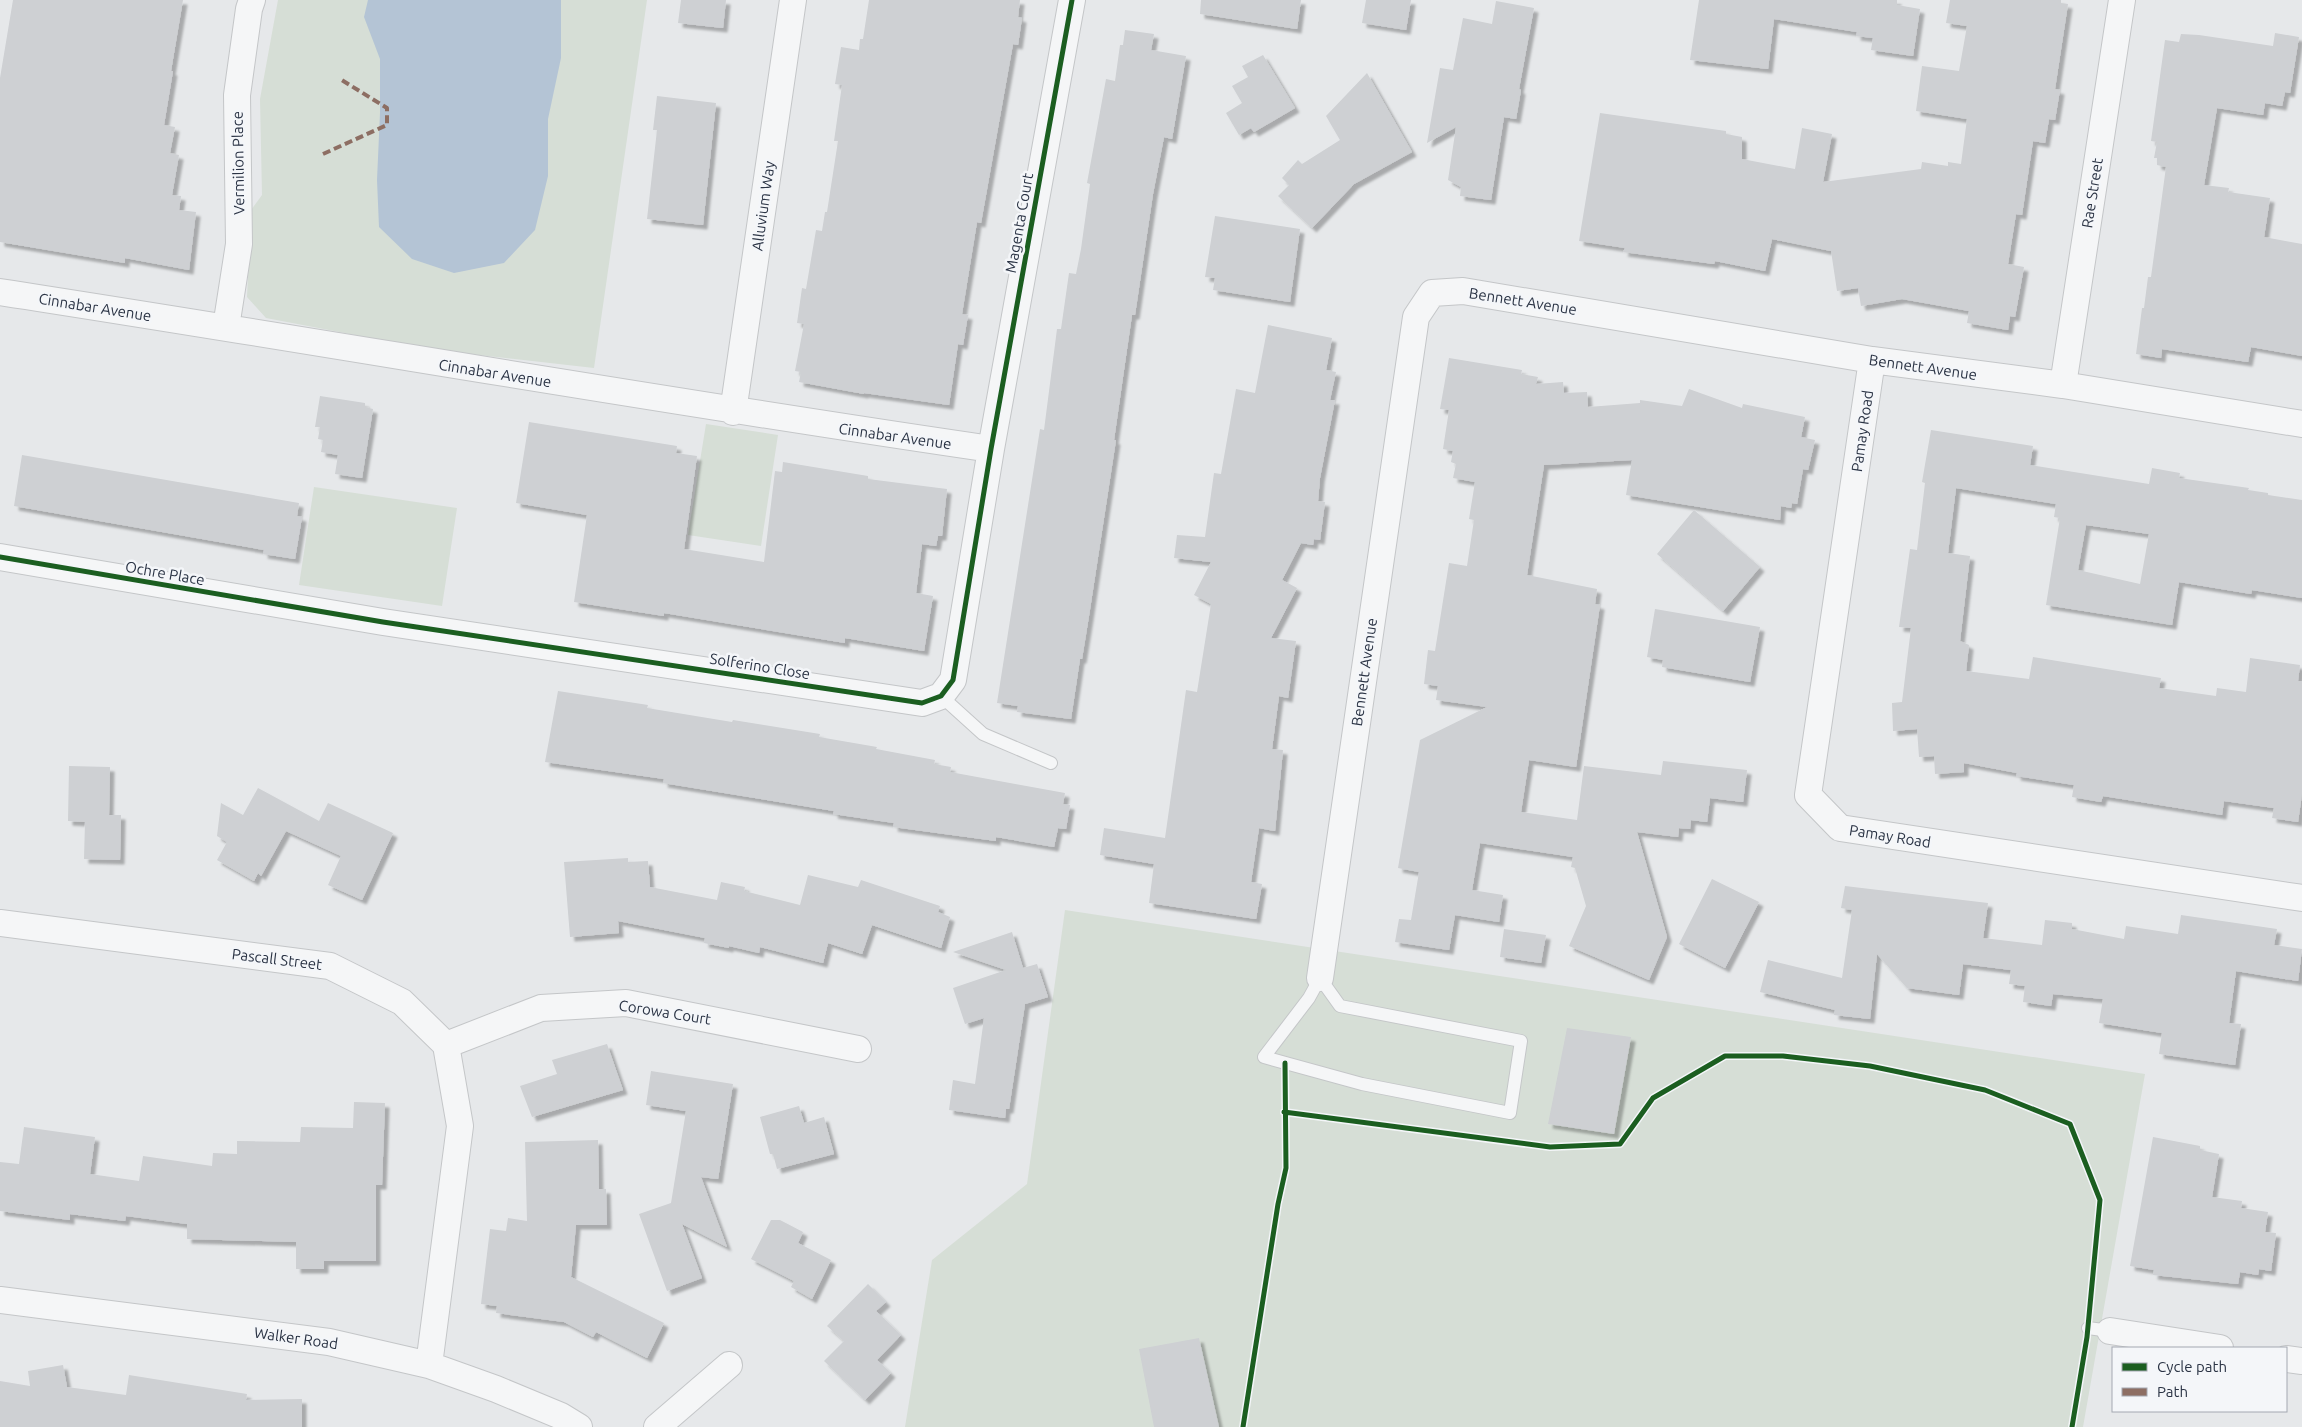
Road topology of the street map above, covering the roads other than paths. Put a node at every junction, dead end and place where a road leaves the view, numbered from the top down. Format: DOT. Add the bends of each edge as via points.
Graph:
graph roads {
  1 [pos="252,0"];
  2 [pos="793,0"];
  3 [pos="1072,0"];
  4 [pos="2122,0"];
  5 [pos="0,292"];
  6 [pos="226,327"];
  7 [pos="1872,360"];
  8 [pos="2062,385"];
  9 [pos="733,412"];
  10 [pos="2302,424"];
  11 [pos="991,450"];
  12 [pos="0,558"];
  13 [pos="325,613"];
  14 [pos="941,696"];
  15 [pos="1051,763"];
  16 [pos="2302,898"];
  17 [pos="0,923"];
  18 [pos="1320,978"];
  19 [pos="446,1045"];
  20 [pos="858,1049"];
  21 [pos="0,1300"];
  22 [pos="2099,1329"];
  23 [pos="2214,1347"];
  24 [pos="2287,1359"];
  25 [pos="2302,1362"];
  26 [pos="429,1365"];
  27 [pos="729,1365"];
  28 [pos="578,1427"];
  29 [pos="656,1427"];
  1 -- 6 [label="street, Vermilion Place" via="248,9 237,95 239,244"];
  2 -- 9 [label="street, Alluvium Way"];
  3 -- 11 [label="street, Magenta Court"];
  4 -- 8 [label="street, Rae Street"];
  5 -- 6 [label="street, Cinnabar Avenue"];
  6 -- 9 [label="street, Cinnabar Avenue"];
  7 -- 8 [label="street, Bennett Avenue"];
  7 -- 16 [label="street, Pamay Road" via="1808,795 1840,828"];
  7 -- 18 [label="street, Bennett Avenue" via="1463,291 1432,293 1416,317"];
  8 -- 10 [label="street, Bennett Avenue"];
  9 -- 11 [label="street, Cinnabar Avenue"];
  11 -- 14 [label="street" via="953,680"];
  12 -- 13 [label="street, Ochre Place"];
  13 -- 14 [label="street, Solferino Close" via="922,703"];
  14 -- 15 [label="lane" via="983,734"];
  17 -- 19 [label="street, Pascall Street" via="330,966 402,1002"];
  18 -- 18 [label="lane" via="1340,1006 1521,1041 1510,1113 1362,1084 1264,1057 1309,998"];
  19 -- 20 [label="street, Corowa Court" via="541,1008 626,1003"];
  19 -- 26 [label="street" via="460,1126"];
  21 -- 26 [label="street, Walker Road" via="329,1342"];
  22 -- 23 [label="street"];
  24 -- 25 [label="street"];
  26 -- 28 [label="street, Walker Road" via="561,1416"];
  27 -- 29 [label="street"];
}
